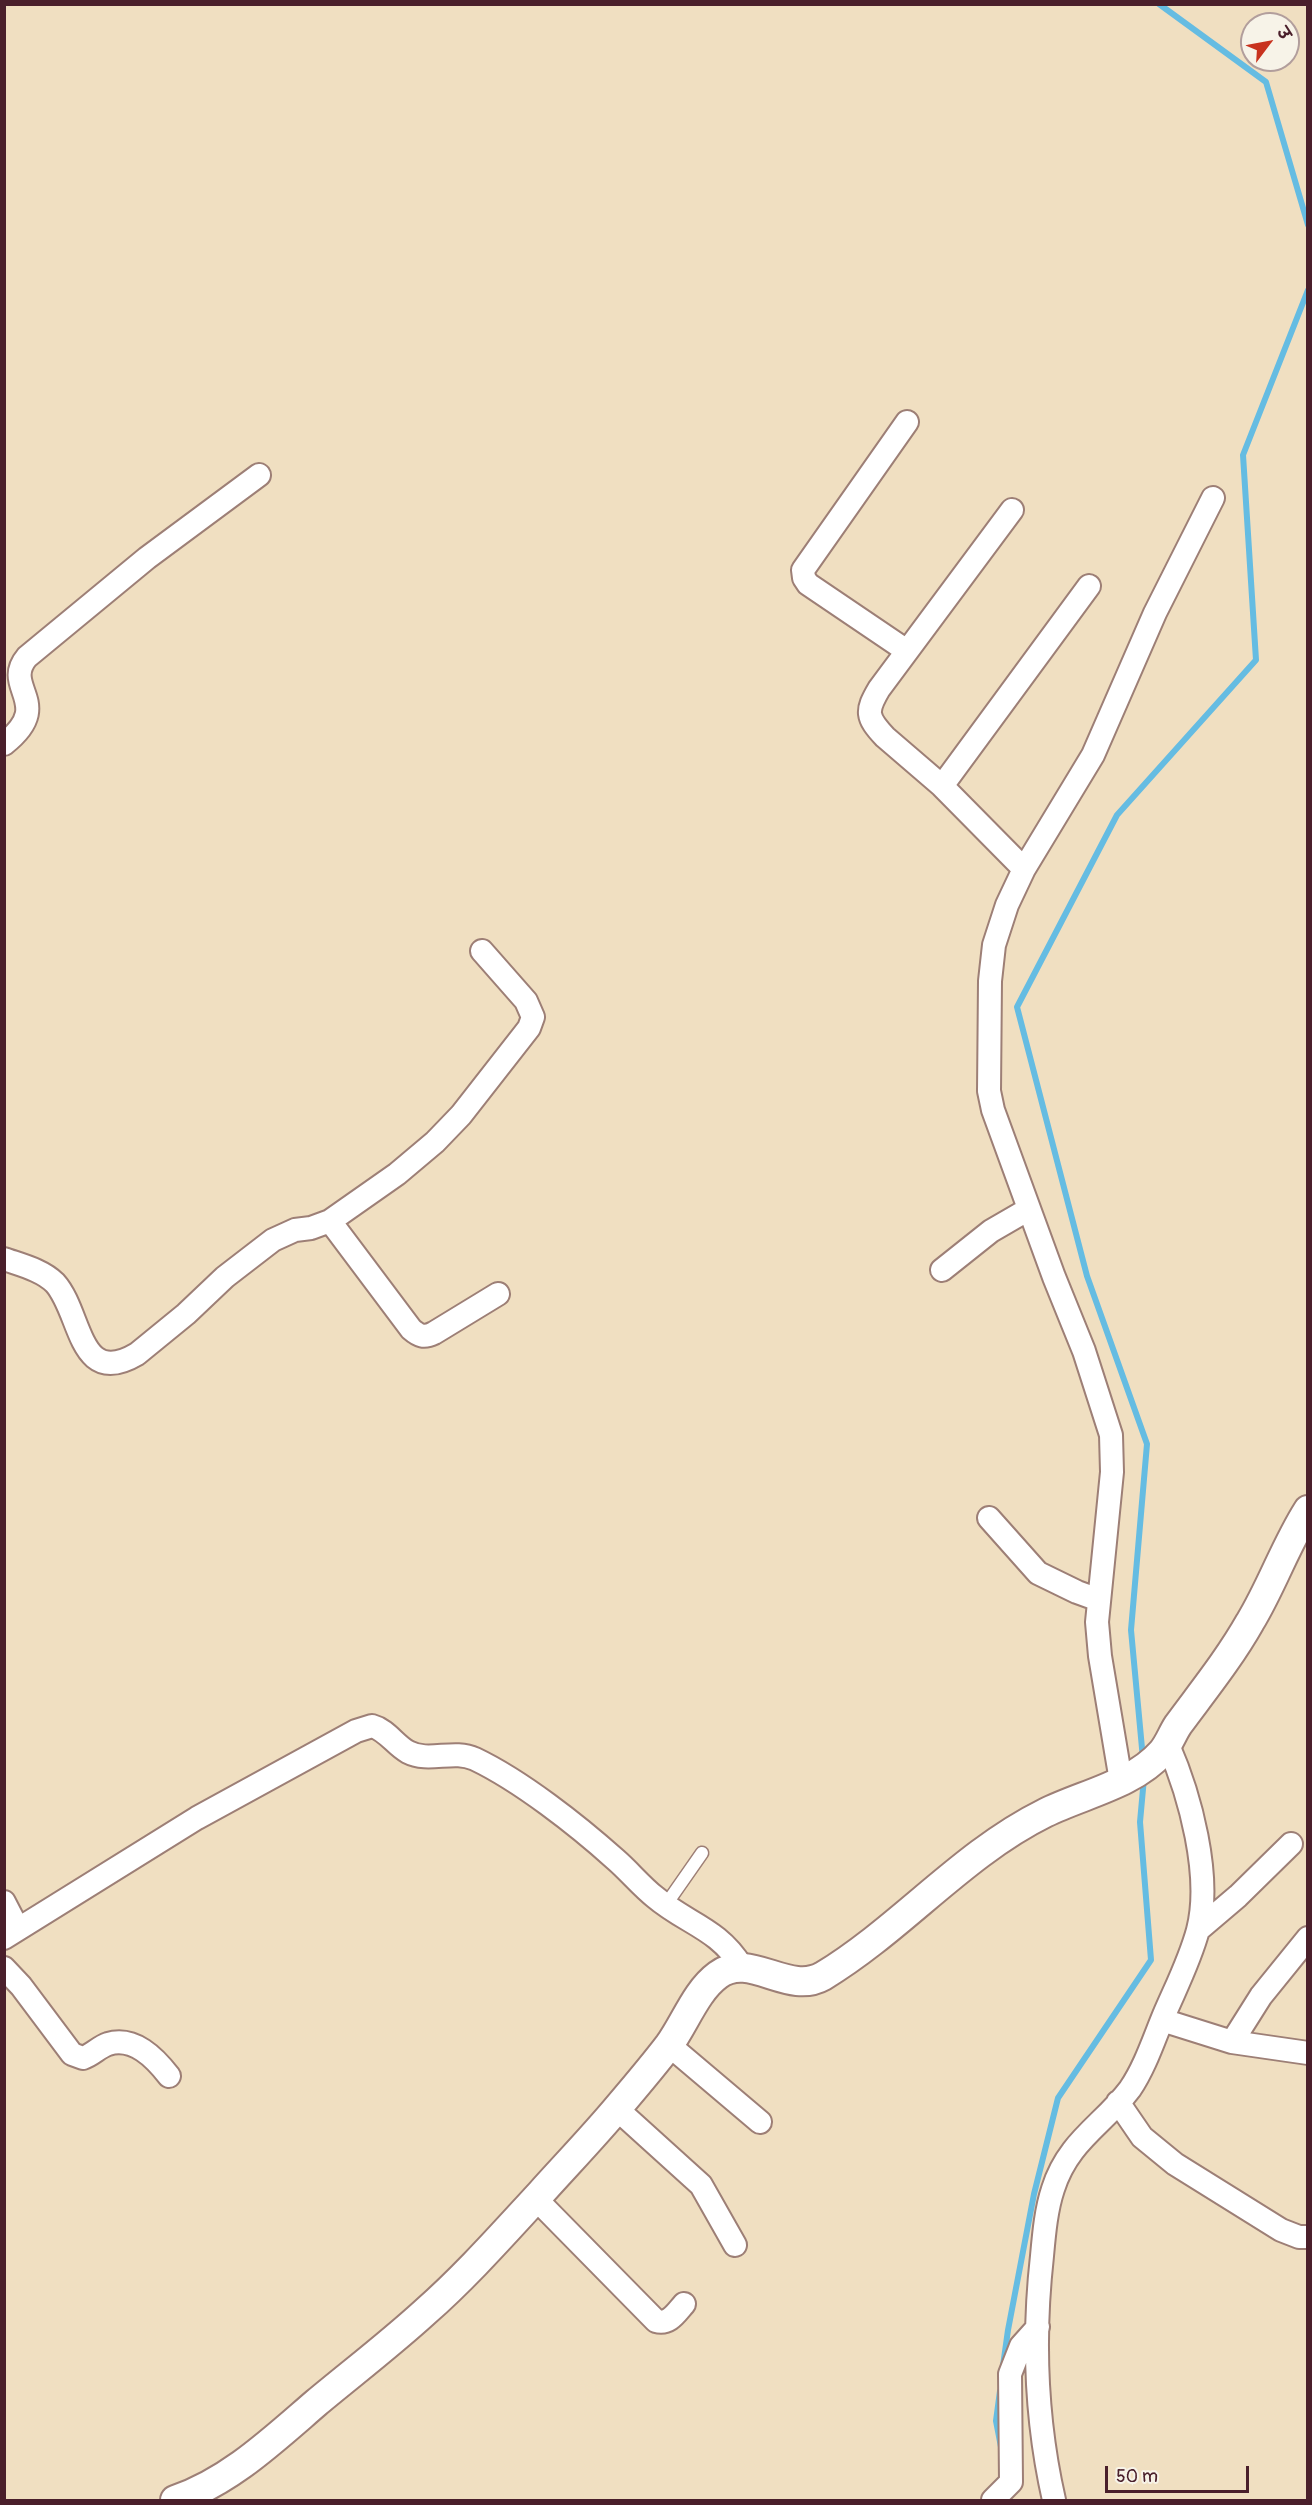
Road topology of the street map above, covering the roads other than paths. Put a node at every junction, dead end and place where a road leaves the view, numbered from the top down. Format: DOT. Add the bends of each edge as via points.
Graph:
graph roads {
  1 [pos="907,422"];
  2 [pos="259,475"];
  3 [pos="1213,498"];
  4 [pos="1012,510"];
  5 [pos="1089,586"];
  6 [pos="907,651"];
  7 [pos="4,744"];
  8 [pos="942,786"];
  9 [pos="1024,869"];
  10 [pos="482,951"];
  11 [pos="1029,1209"];
  12 [pos="330,1221"];
  13 [pos="4,1259"];
  14 [pos="942,1270"];
  15 [pos="498,1294"];
  16 [pos="1308,1510"];
  17 [pos="989,1518"];
  18 [pos="1099,1600"];
  19 [pos="1164,1750"];
  20 [pos="1125,1779"];
  21 [pos="1292,1844"];
  22 [pos="702,1852"];
  23 [pos="4,1902"];
  24 [pos="665,1906"];
  25 [pos="1198,1930"];
  26 [pos="11,1933"];
  27 [pos="1308,1938"];
  28 [pos="742,1967"];
  29 [pos="4,1968"];
  30 [pos="1162,2020"];
  31 [pos="1232,2042"];
  32 [pos="669,2045"];
  33 [pos="1308,2053"];
  34 [pos="168,2076"];
  35 [pos="1118,2102"];
  36 [pos="617,2109"];
  37 [pos="760,2122"];
  38 [pos="535,2198"];
  39 [pos="1308,2237"];
  40 [pos="735,2245"];
  41 [pos="684,2304"];
  42 [pos="1038,2327"];
  43 [pos="175,2500"];
  44 [pos="993,2500"];
  45 [pos="1054,2500"];
  1 -- 6 [label="street" via="803,570 808,584"];
  2 -- 7 [label="street" via="147,558 27,657 19,671 28,715 21,729"];
  3 -- 9 [label="street" via="1155,612 1093,755"];
  4 -- 6 [label="street"];
  5 -- 8 [label="street"];
  6 -- 8 [label="street" via="879,689 869,713 876,728"];
  8 -- 9 [label="street"];
  9 -- 11 [label="street" via="994,945 988,1052 993,1110"];
  10 -- 12 [label="street" via="526,1001 533,1017 529,1029 435,1142"];
  11 -- 14 [label="street" via="990,1231"];
  11 -- 18 [label="street" via="1084,1351 1111,1436 1113,1453"];
  12 -- 13 [label="street" via="273,1240 137,1354 112,1364 93,1356 54,1282"];
  12 -- 15 [label="street" via="418,1335 427,1337"];
  16 -- 19 [label="street" via="1252,1619"];
  17 -- 18 [label="street" via="1038,1573"];
  18 -- 20 [label="street" via="1100,1656"];
  19 -- 20 [label="street"];
  19 -- 25 [label="street" via="1189,1802 1197,1841 1202,1910"];
  20 -- 28 [label="street" via="1043,1814 976,1856 893,1925 819,1978 798,1982"];
  21 -- 25 [label="street"];
  22 -- 24 [label="lane"];
  23 -- 26 [label="street"];
  24 -- 26 [label="street" via="608,1852 500,1772 464,1754 409,1752 372,1726 356,1731 197,1818"];
  24 -- 28 [label="street" via="716,1935"];
  25 -- 30 [label="street"];
  27 -- 31 [label="street" via="1261,1996"];
  28 -- 32 [label="street" via="720,1973 707,1984"];
  29 -- 34 [label="street" via="72,2054 83,2058 105,2045 129,2044 151,2055"];
  30 -- 31 [label="street"];
  30 -- 35 [label="street" via="1143,2066"];
  31 -- 33 [label="street"];
  32 -- 36 [label="street"];
  32 -- 37 [label="street"];
  35 -- 39 [label="street" via="1142,2137 1174,2164 1281,2230"];
  35 -- 42 [label="street" via="1084,2135 1053,2189 1037,2298"];
  36 -- 38 [label="street"];
  36 -- 40 [label="street" via="701,2185"];
  38 -- 41 [label="street" via="656,2320 665,2322"];
  38 -- 43 [label="street" via="424,2313 246,2461 200,2492"];
  42 -- 44 [label="street" via="1021,2346 1010,2374 1011,2482"];
  42 -- 45 [label="street" via="1040,2415"];
}
